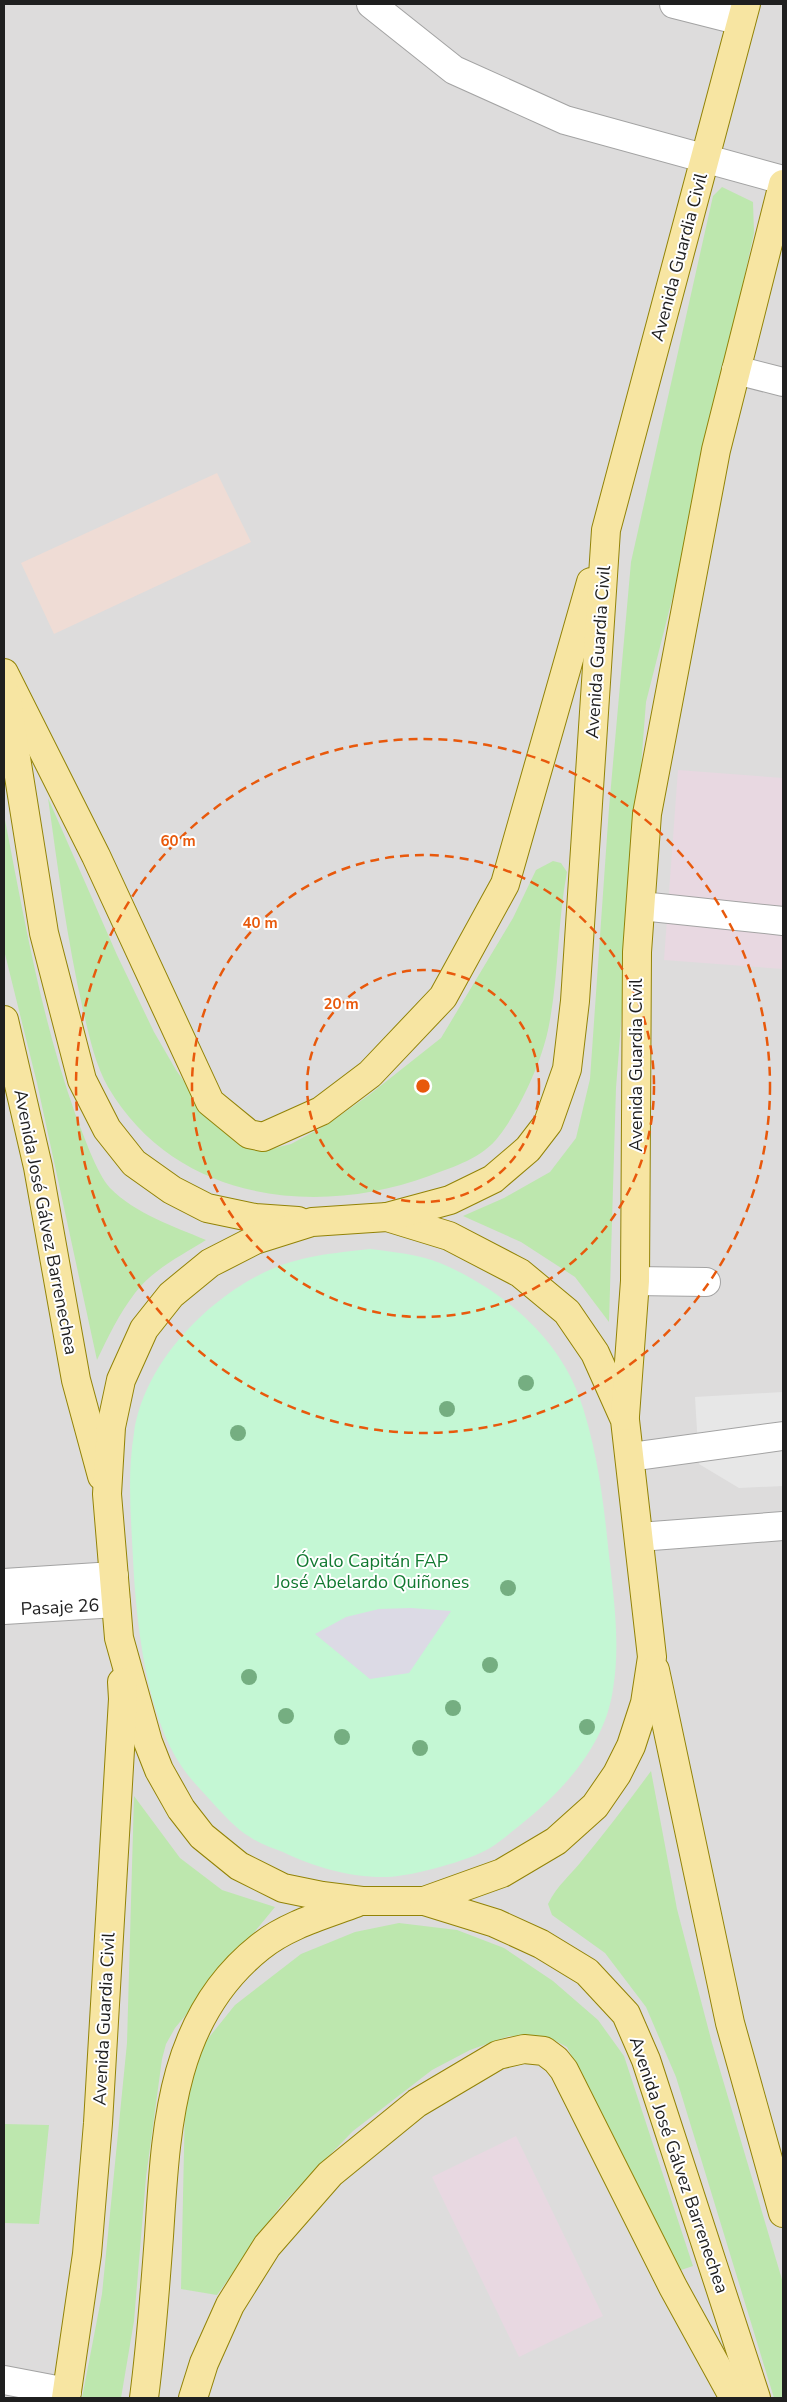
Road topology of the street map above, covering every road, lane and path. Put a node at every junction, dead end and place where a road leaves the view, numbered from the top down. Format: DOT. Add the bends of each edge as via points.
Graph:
graph roads {
  1 [pos="370,4"];
  2 [pos="674,4"];
  3 [pos="744,12"];
  4 [pos="705,159"];
  5 [pos="783,180"];
  6 [pos="783,184"];
  7 [pos="736,370"];
  8 [pos="783,382"];
  9 [pos="606,530"];
  10 [pos="4,673"];
  11 [pos="4,678"];
  12 [pos="641,906"];
  13 [pos="783,921"];
  14 [pos="4,1020"];
  15 [pos="13,1088"];
  16 [pos="387,1217"];
  17 [pos="312,1222"];
  18 [pos="635,1281"];
  19 [pos="706,1282"];
  20 [pos="625,1420"];
  21 [pos="783,1436"];
  22 [pos="630,1457"];
  23 [pos="107,1494"];
  24 [pos="783,1526"];
  25 [pos="639,1537"];
  26 [pos="114,1576"];
  27 [pos="4,1583"];
  28 [pos="116,1603"];
  29 [pos="4,1610"];
  30 [pos="119,1638"];
  31 [pos="652,1657"];
  32 [pos="362,1901"];
  33 [pos="424,1901"];
  34 [pos="783,2213"];
  35 [pos="4,2380"];
  36 [pos="66,2395"];
  37 [pos="144,2398"];
  38 [pos="193,2398"];
  39 [pos="734,2398"];
  40 [pos="756,2398"];
  1 -- 4 [label="street" via="454,70 564,120"];
  2 -- 3 [label="street"];
  3 -- 4 [label="main road, Avenida Guardia Civil"];
  4 -- 5 [label="street"];
  4 -- 9 [label="main road, Avenida Guardia Civil"];
  6 -- 7 [label="main road, Avenida Guardia Civil"];
  7 -- 8 [label="street"];
  7 -- 12 [label="main road, Avenida Guardia Civil" via="716,450 647,814"];
  9 -- 10 [label="main road" via="505,884 443,997 370,1074 321,1111 263,1137 249,1134 210,1102 96,856"];
  9 -- 16 [label="main road, Avenida Guardia Civil" via="575,1001 567,1069 548,1123 510,1166 493,1179 450,1200"];
  11 -- 17 [label="main road" via="44,933 82,1080 107,1129 134,1163 172,1190 207,1208 255,1218"];
  12 -- 13 [label="street"];
  12 -- 18 [label="main road, Avenida Guardia Civil" via="637,952"];
  14 -- 15 [label="main road, Avenida José Gálvez Barrenechea"];
  15 -- 23 [label="main road, Avenida José Gálvez Barrenechea" via="38,1166 86,1424"];
  16 -- 17 [label="main road"];
  16 -- 20 [label="main road" via="449,1236 520,1272 567,1312 595,1353"];
  17 -- 23 [label="main road" via="255,1240 210,1263 171,1295 144,1329 119,1389 111,1427"];
  18 -- 19 [label="street"];
  18 -- 20 [label="main road, Avenida Guardia Civil"];
  20 -- 22 [label="main road"];
  21 -- 22 [label="street"];
  22 -- 25 [label="main road"];
  23 -- 26 [label="main road"];
  24 -- 25 [label="street"];
  25 -- 31 [label="main road"];
  26 -- 27 [label="street, Pasaje 26"];
  26 -- 28 [label="main road"];
  28 -- 29 [label="street, Pasaje 26"];
  28 -- 30 [label="main road"];
  30 -- 32 [label="main road" via="159,1770 181,1809 202,1836 238,1866 283,1888"];
  30 -- 36 [label="main road, Avenida Guardia Civil" via="122,1699 98,2123 87,2254"];
  31 -- 33 [label="main road" via="645,1703 631,1746 595,1806 556,1841 502,1873"];
  31 -- 34 [label="main road" via="730,2024"];
  32 -- 33 [label="main road"];
  32 -- 37 [label="main road" via="301,1923 261,1946 227,1978 188,2046 173,2092 165,2147 151,2345"];
  33 -- 40 [label="main road, Avenida José Gálvez Barrenechea" via="495,1923 541,1944 587,1972 626,2014 646,2060"];
  35 -- 36 [label="street"];
  38 -- 39 [label="main road" via="204,2363 239,2292 267,2246 330,2174 417,2103 498,2055 524,2049 544,2051 564,2070 673,2287"];
}
